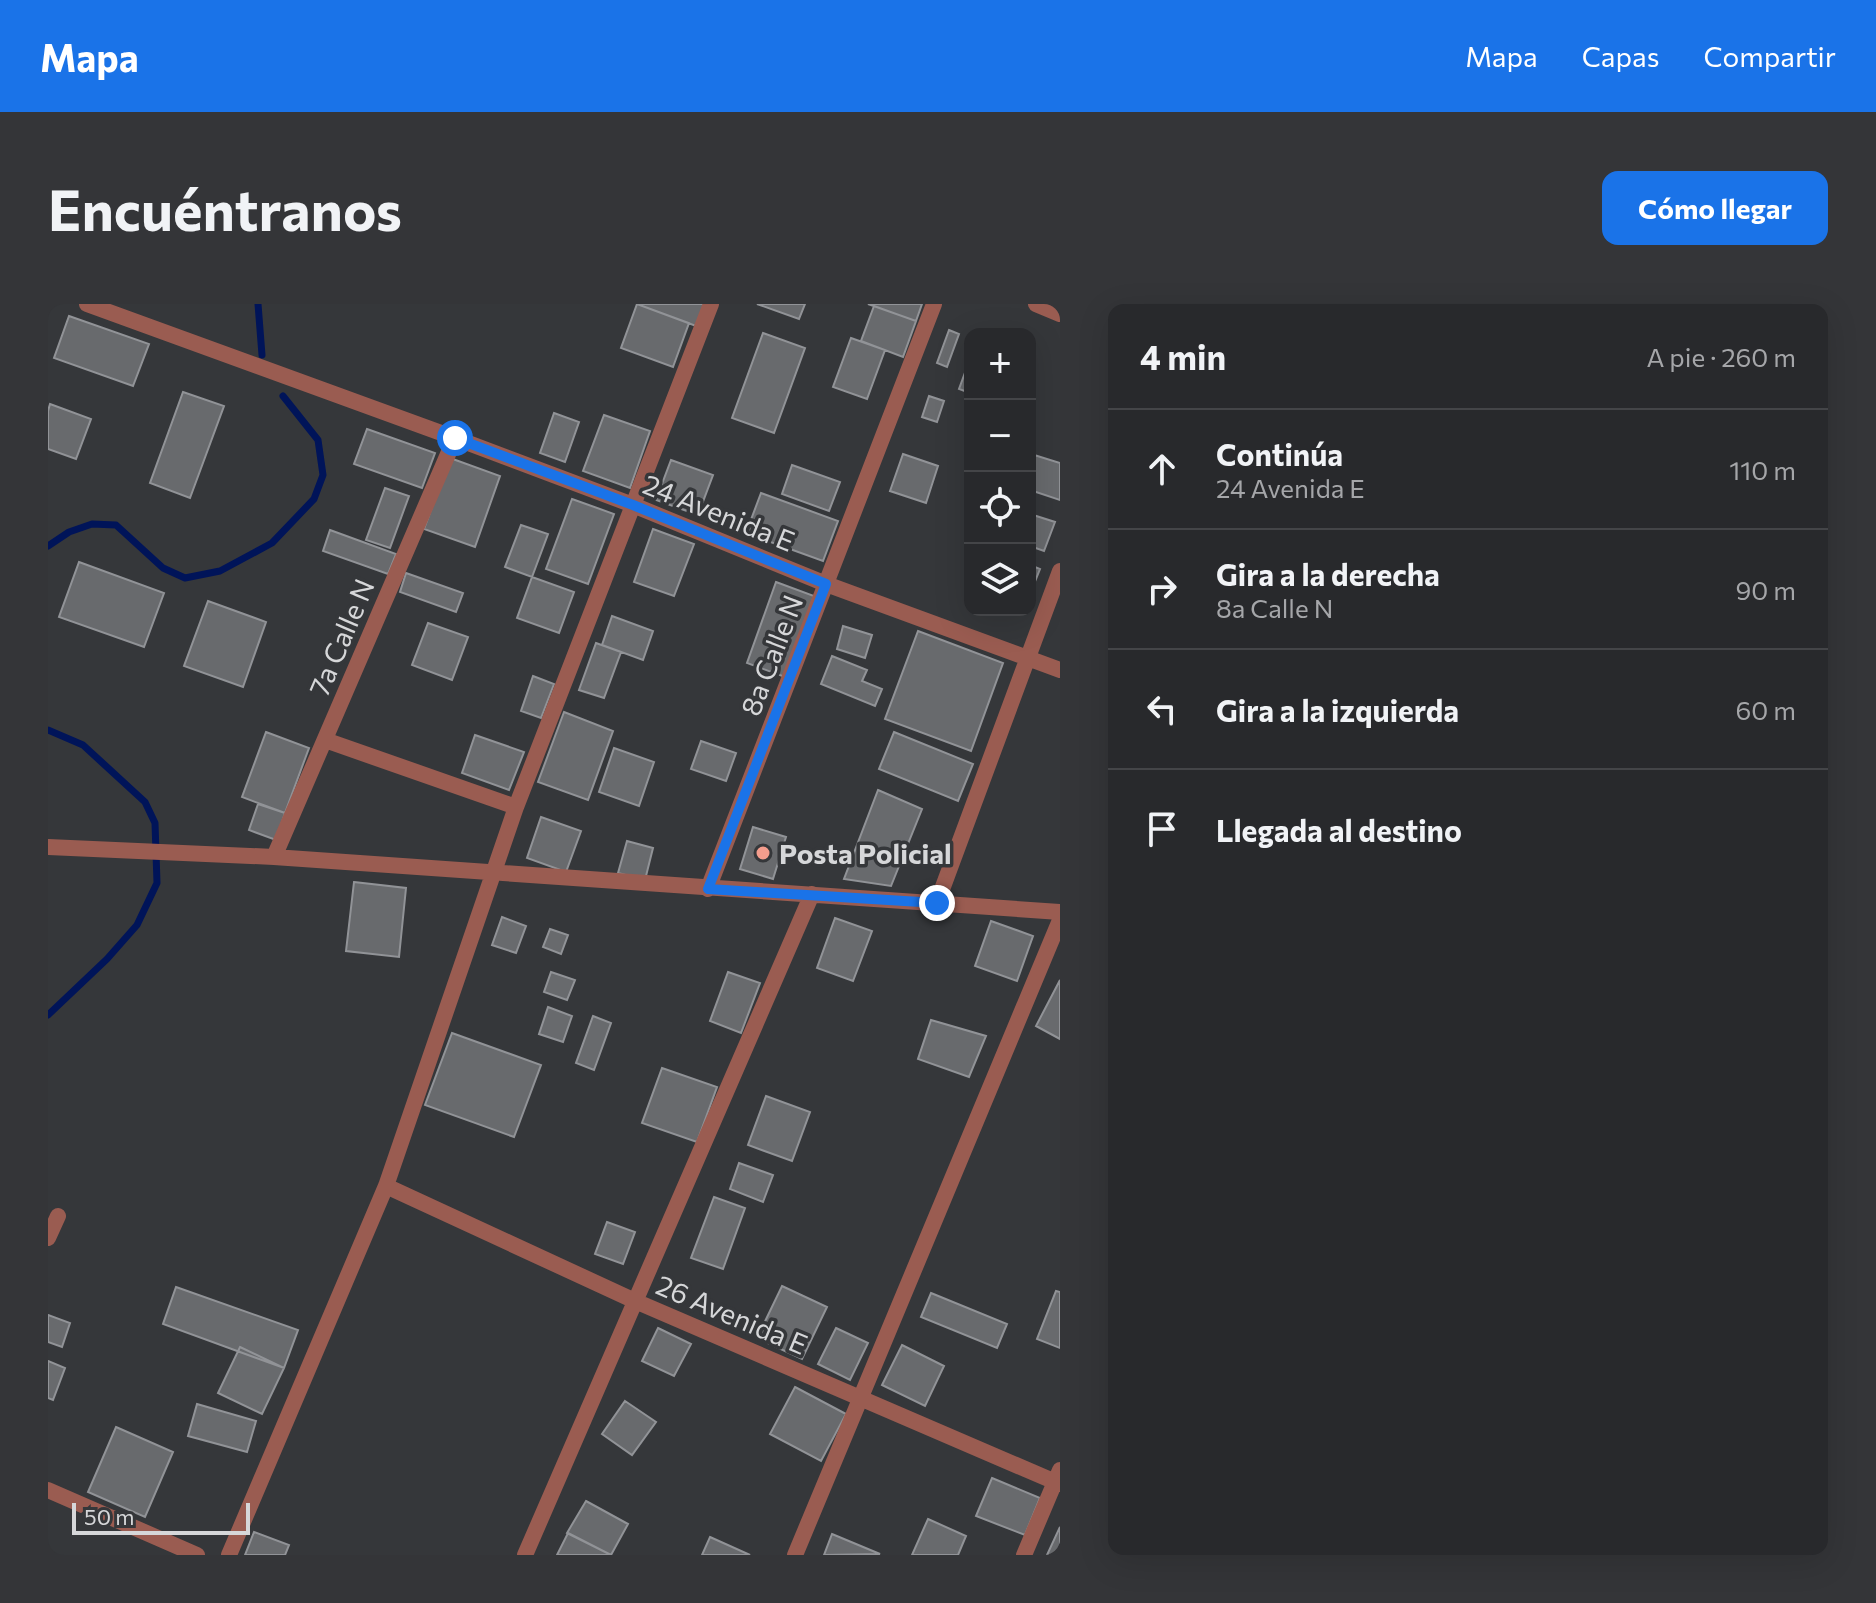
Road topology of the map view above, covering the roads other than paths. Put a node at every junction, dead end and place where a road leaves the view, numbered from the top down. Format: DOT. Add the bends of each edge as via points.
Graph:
graph roads {
  1 [pos="87,304"];
  2 [pos="711,304"];
  3 [pos="934,304"];
  4 [pos="1036,304"];
  5 [pos="1060,314"];
  6 [pos="455,438"];
  7 [pos="633,505"];
  8 [pos="1060,571"];
  9 [pos="826,584"];
  10 [pos="1028,658"];
  11 [pos="1060,670"];
  12 [pos="325,740"];
  13 [pos="516,807"];
  14 [pos="48,847"];
  15 [pos="274,857"];
  16 [pos="493,873"];
  17 [pos="708,889"];
  18 [pos="812,894"];
  19 [pos="937,903"];
  20 [pos="1060,912"];
  21 [pos="1060,920"];
  22 [pos="386,1186"];
  23 [pos="58,1216"];
  24 [pos="48,1238"];
  25 [pos="635,1301"];
  26 [pos="860,1398"];
  27 [pos="1058,1479"];
  28 [pos="48,1490"];
  29 [pos="197,1555"];
  30 [pos="229,1555"];
  31 [pos="525,1555"];
  32 [pos="795,1555"];
  33 [pos="1024,1555"];
  1 -- 6 [label="street, 24 Avenida E"];
  2 -- 7 [label="street"];
  3 -- 9 [label="street, 8a Calle N"];
  4 -- 5 [label="street"];
  6 -- 7 [label="street, 24 Avenida E"];
  6 -- 12 [label="street, 7a Calle N"];
  7 -- 9 [label="street, 24 Avenida E"];
  7 -- 13 [label="street"];
  8 -- 10 [label="street"];
  9 -- 10 [label="street, 24 Avenida E"];
  9 -- 17 [label="street, 8a Calle N"];
  10 -- 11 [label="street, 24 Avenida E"];
  10 -- 19 [label="street"];
  12 -- 13 [label="street"];
  12 -- 15 [label="street, 7a Calle N"];
  13 -- 16 [label="street"];
  14 -- 15 [label="street"];
  15 -- 16 [label="street"];
  16 -- 17 [label="street"];
  16 -- 22 [label="street"];
  17 -- 18 [label="street"];
  18 -- 19 [label="street"];
  18 -- 25 [label="street"];
  19 -- 20 [label="street"];
  21 -- 26 [label="street"];
  22 -- 25 [label="street, 26 Avenida E"];
  22 -- 30 [label="street"];
  23 -- 24 [label="street"];
  25 -- 26 [label="street, 26 Avenida E"];
  25 -- 31 [label="street"];
  26 -- 27 [label="street, 26 Avenida E"];
  26 -- 32 [label="street"];
  27 -- 33 [label="street"];
  28 -- 29 [label="street"];
}
